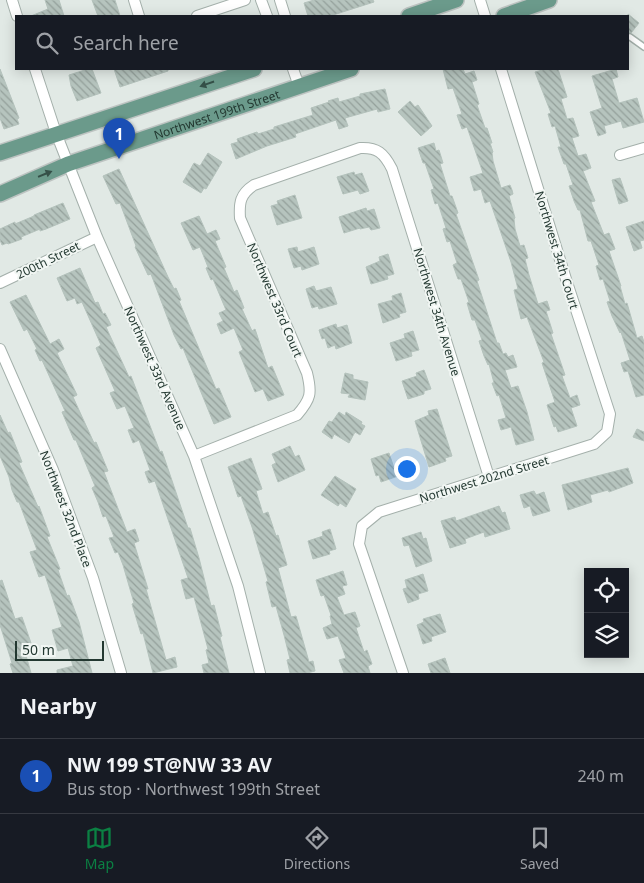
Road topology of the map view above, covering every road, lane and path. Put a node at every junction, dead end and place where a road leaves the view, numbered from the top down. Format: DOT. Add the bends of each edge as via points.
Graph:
graph roads {
  1 [pos="12,0"];
  2 [pos="134,0"];
  3 [pos="245,0"];
  4 [pos="261,0"];
  5 [pos="280,0"];
  6 [pos="456,0"];
  7 [pos="480,0"];
  8 [pos="549,0"];
  9 [pos="17,15"];
  10 [pos="139,15"];
  11 [pos="200,15"];
  12 [pos="267,15"];
  13 [pos="285,15"];
  14 [pos="411,15"];
  15 [pos="485,15"];
  16 [pos="507,15"];
  17 [pos="630,37"];
  18 [pos="644,47"];
  19 [pos="35,70"];
  20 [pos="251,70"];
  21 [pos="294,70"];
  22 [pos="348,70"];
  23 [pos="501,70"];
  24 [pos="299,86"];
  25 [pos="56,133"];
  26 [pos="644,148"];
  27 [pos="0,152"];
  28 [pos="620,155"];
  29 [pos="68,164"];
  30 [pos="0,194"];
  31 [pos="241,198"];
  32 [pos="96,237"];
  33 [pos="0,284"];
  34 [pos="0,349"];
  35 [pos="606,432"];
  36 [pos="194,456"];
  37 [pos="489,477"];
  38 [pos="121,673"];
  39 [pos="260,673"];
  40 [pos="403,673"];
  1 -- 9 [label="street"];
  2 -- 10 [label="street"];
  3 -- 11 [label="street"];
  4 -- 12 [label="street"];
  5 -- 13 [label="street"];
  6 -- 14 [label="main road"];
  7 -- 15 [label="street"];
  8 -- 16 [label="main road"];
  17 -- 18 [label="lane"];
  19 -- 25 [label="street, Northwest 33rd Avenue"];
  20 -- 25 [label="main road, one-way"];
  21 -- 24 [label="street"];
  22 -- 24 [label="main road, Northwest 199th Street"];
  23 -- 35 [label="street, Northwest 34th Court" via="610,414"];
  24 -- 29 [label="main road, Northwest 199th Street"];
  25 -- 27 [label="main road"];
  25 -- 29 [label="street, Northwest 33rd Avenue"];
  26 -- 28 [label="street"];
  30 -- 29 [label="main road, Northwest 199th Street, one-way"];
  29 -- 32 [label="street, Northwest 33rd Avenue"];
  31 -- 36 [label="street, Northwest 33rd Court" via="240,218 311,389 308,402 297,415"];
  31 -- 37 [label="street, Northwest 34th Avenue" via="254,185 360,148 371,147 387,158"];
  32 -- 33 [label="street, 200th Street"];
  32 -- 36 [label="street, Northwest 33rd Avenue"];
  34 -- 38 [label="street, Northwest 32nd Place" via="53,470 93,578"];
  35 -- 37 [label="street, Northwest 202nd Street" via="594,444"];
  36 -- 39 [label="street, Northwest 33rd Avenue" via="238,586"];
  37 -- 40 [label="street, Northwest 202nd Street" via="379,512 362,526 359,544"];
}
